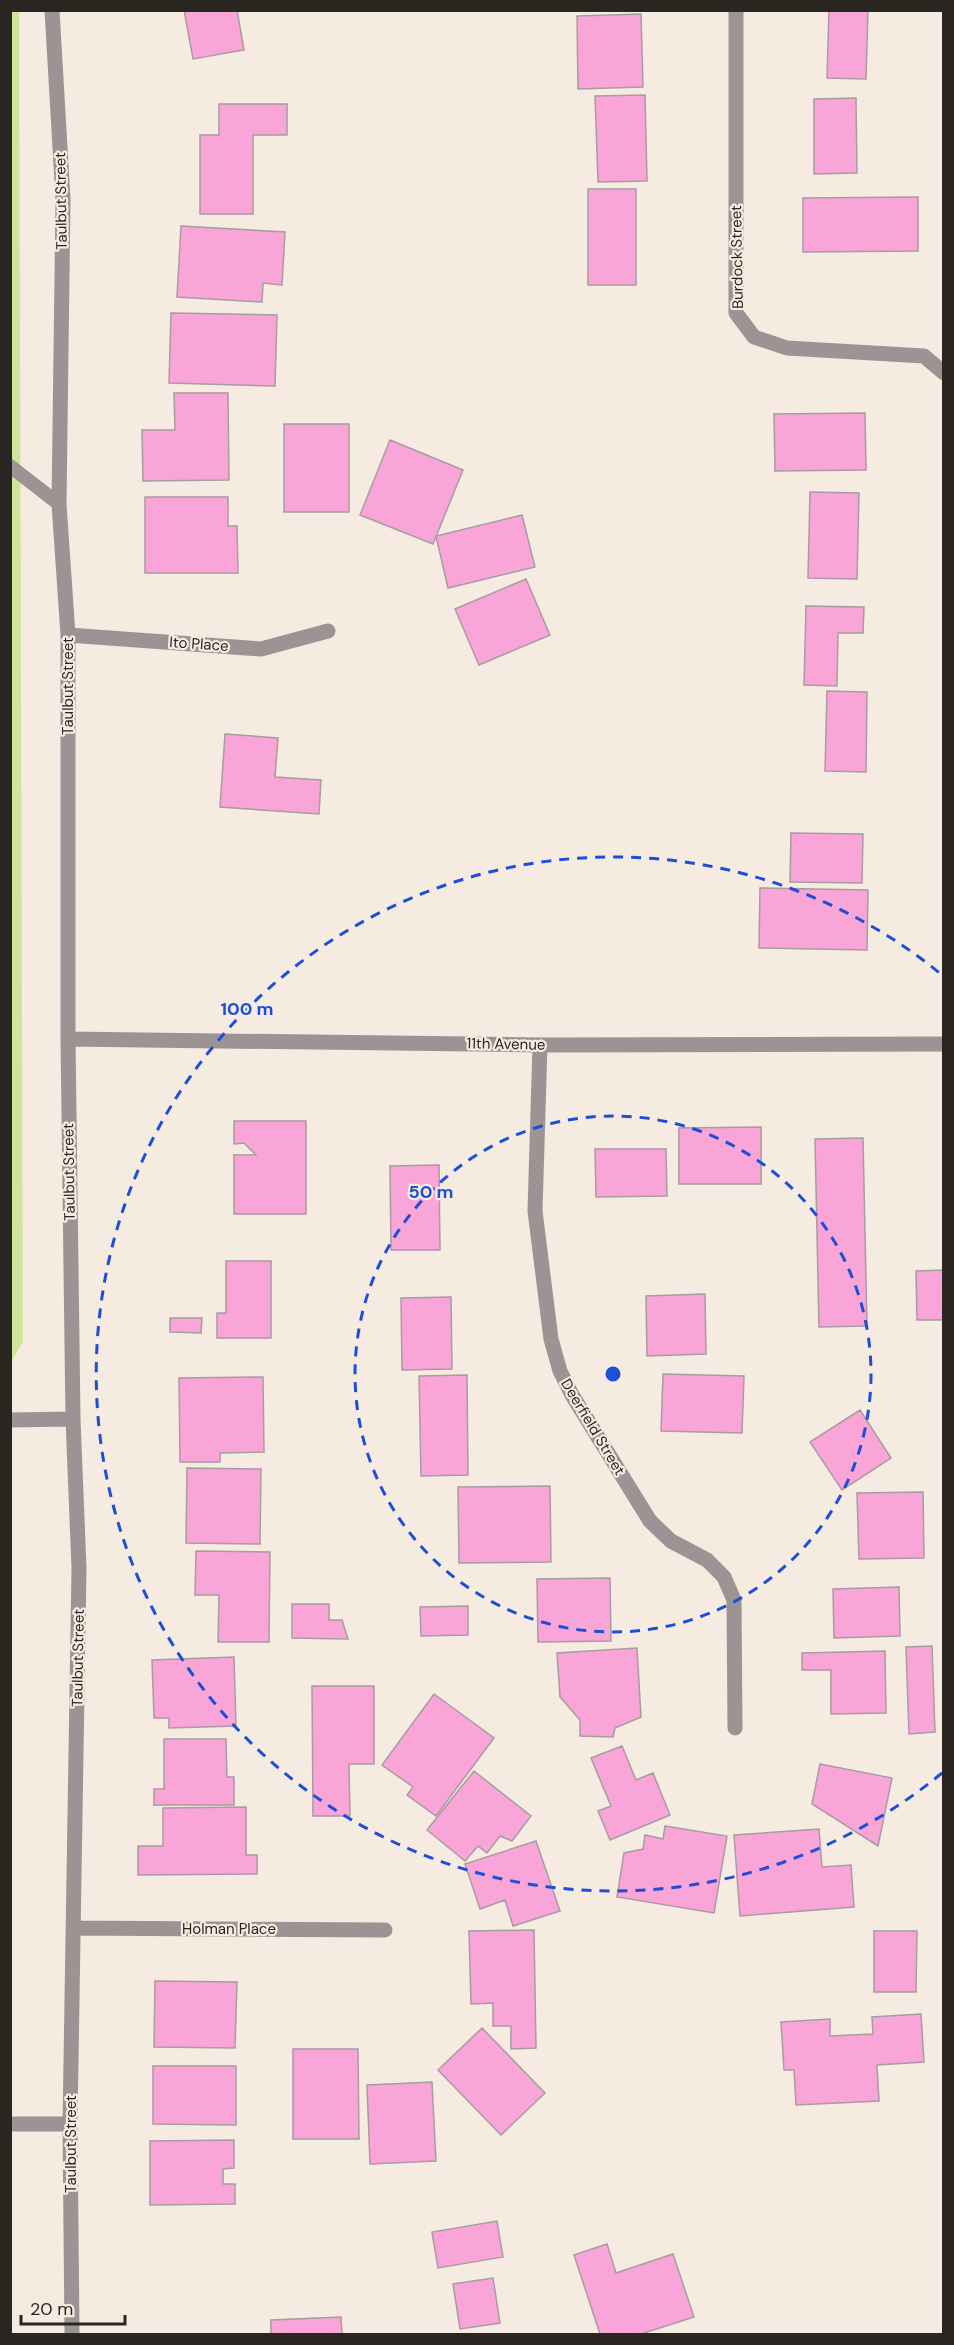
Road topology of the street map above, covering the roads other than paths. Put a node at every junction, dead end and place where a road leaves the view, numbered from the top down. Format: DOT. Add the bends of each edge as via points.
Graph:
graph roads {
  1 [pos="52,10"];
  2 [pos="736,10"];
  3 [pos="944,373"];
  4 [pos="10,466"];
  5 [pos="59,504"];
  6 [pos="328,631"];
  7 [pos="68,635"];
  8 [pos="68,1039"];
  9 [pos="944,1044"];
  10 [pos="540,1045"];
  11 [pos="73,1419"];
  12 [pos="10,1420"];
  13 [pos="735,1728"];
  14 [pos="73,1928"];
  15 [pos="386,1930"];
  16 [pos="10,2124"];
  17 [pos="70,2124"];
  18 [pos="72,2334"];
  1 -- 5 [label="street, Taulbut Street" via="63,200"];
  2 -- 3 [label="street, Burdock Street" via="736,313 754,337 787,348 924,356"];
  4 -- 5 [label="lane"];
  5 -- 7 [label="street, Taulbut Street"];
  6 -- 7 [label="street, Ito Place" via="261,649"];
  7 -- 8 [label="street, Taulbut Street"];
  8 -- 10 [label="street, 11th Avenue"];
  8 -- 11 [label="street, Taulbut Street"];
  9 -- 10 [label="street, 11th Avenue"];
  10 -- 13 [label="street, Deerfield Street" via="535,1211 551,1340 572,1395 650,1521 671,1541 707,1560 724,1577 734,1600"];
  11 -- 12 [label="street"];
  11 -- 14 [label="street, Taulbut Street" via="79,1568"];
  14 -- 15 [label="street, Holman Place"];
  14 -- 17 [label="street, Taulbut Street"];
  16 -- 17 [label="street"];
  17 -- 18 [label="street, Taulbut Street"];
}
